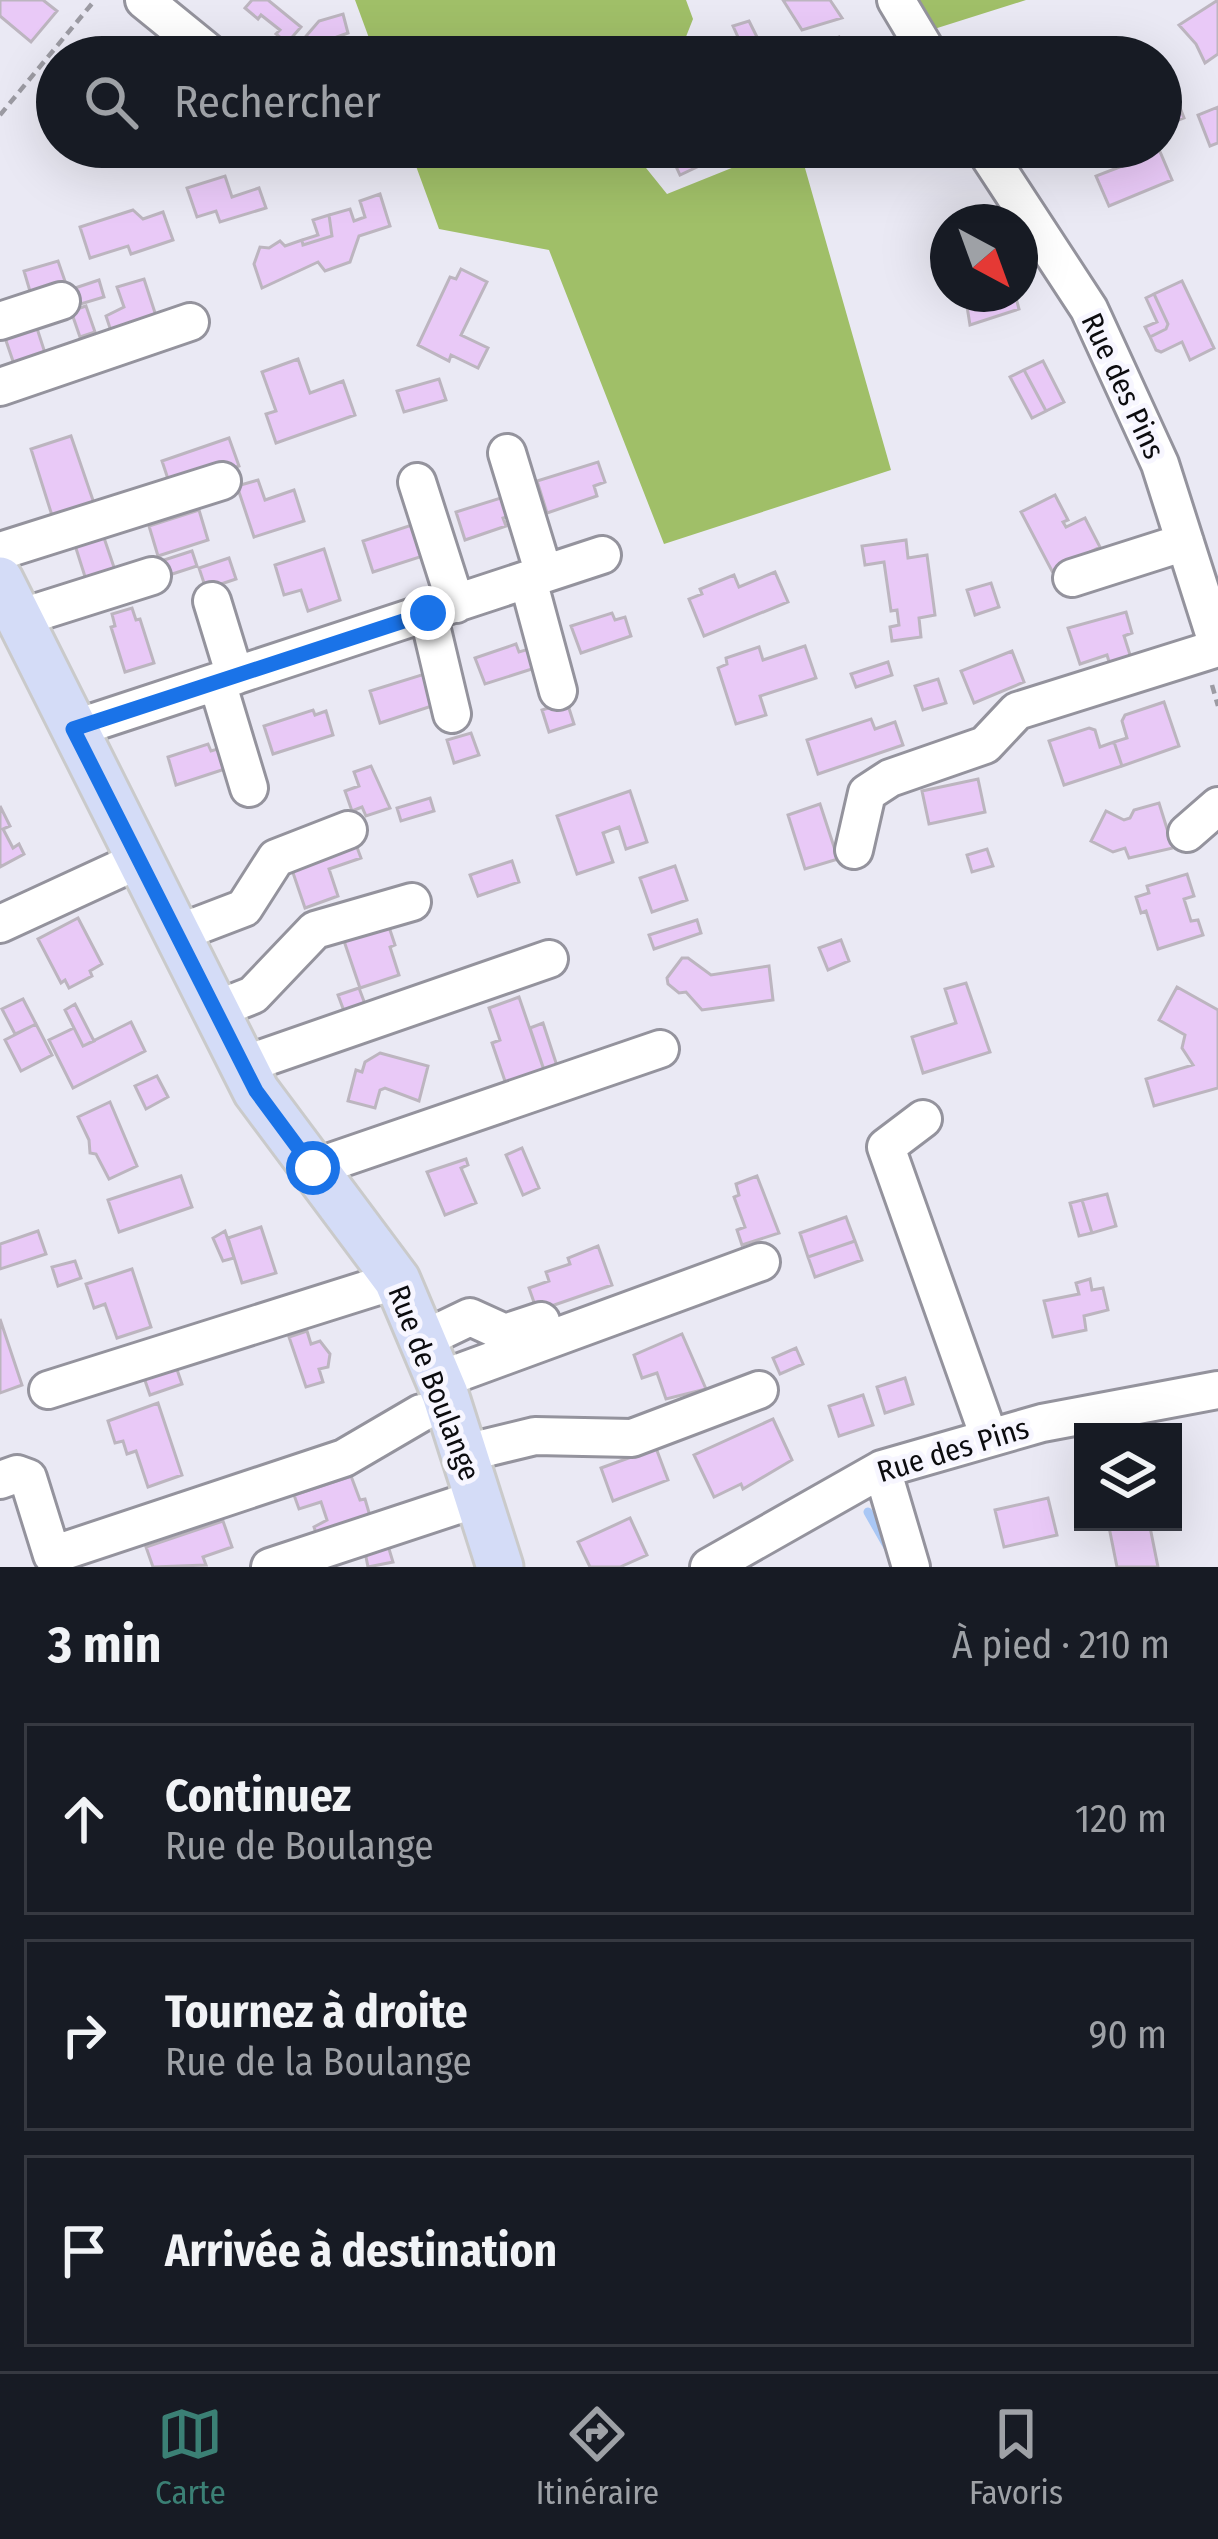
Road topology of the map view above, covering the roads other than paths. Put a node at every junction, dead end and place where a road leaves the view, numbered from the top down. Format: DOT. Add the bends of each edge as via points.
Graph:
graph roads {
  1 [pos="144,0"];
  2 [pos="896,0"];
  3 [pos="185,12"];
  4 [pos="917,36"];
  5 [pos="997,168"];
  6 [pos="61,301"];
  7 [pos="0,321"];
  8 [pos="190,322"];
  9 [pos="0,387"];
  10 [pos="508,453"];
  11 [pos="222,481"];
  12 [pos="417,482"];
  13 [pos="1185,542"];
  14 [pos="0,550"];
  15 [pos="602,555"];
  16 [pos="536,577"];
  17 [pos="1072,578"];
  18 [pos="152,583"];
  19 [pos="212,601"];
  20 [pos="442,608"];
  21 [pos="15,611"];
  22 [pos="1218,647"];
  23 [pos="226,679"];
  24 [pos="558,691"];
  25 [pos="452,714"];
  26 [pos="73,729"];
  27 [pos="249,788"];
  28 [pos="1218,806"];
  29 [pos="348,830"];
  30 [pos="1187,833"];
  31 [pos="854,850"];
  32 [pos="139,860"];
  33 [pos="412,902"];
  34 [pos="0,924"];
  35 [pos="176,934"];
  36 [pos="549,959"];
  37 [pos="215,1010"];
  38 [pos="660,1049"];
  39 [pos="243,1065"];
  40 [pos="923,1120"];
  41 [pos="313,1168"];
  42 [pos="761,1262"];
  43 [pos="390,1270"];
  44 [pos="613,1296"];
  45 [pos="128,1348"];
  46 [pos="433,1384"];
  47 [pos="47,1390"];
  48 [pos="759,1390"];
  49 [pos="1218,1390"];
  50 [pos="989,1437"];
  51 [pos="465,1453"];
  52 [pos="882,1469"];
  53 [pos="218,1479"];
  54 [pos="0,1480"];
  55 [pos="478,1498"];
  56 [pos="271,1567"];
  57 [pos="500,1567"];
  58 [pos="709,1567"];
  59 [pos="910,1567"];
  1 -- 3 [label="street"];
  2 -- 4 [label="street"];
  5 -- 13 [label="street, Rue des Pins" via="1089,309 1160,464"];
  6 -- 7 [label="street"];
  8 -- 9 [label="street"];
  10 -- 16 [label="street"];
  11 -- 14 [label="street"];
  12 -- 20 [label="street"];
  13 -- 17 [label="street"];
  13 -- 22 [label="street, Rue des Pins"];
  15 -- 16 [label="street"];
  16 -- 20 [label="street"];
  16 -- 24 [label="street"];
  18 -- 21 [label="street"];
  19 -- 23 [label="street"];
  20 -- 23 [label="street"];
  20 -- 25 [label="street"];
  21 -- 26 [label="main road, Rue de Boulange"];
  22 -- 31 [label="street" via="1017,711 985,745 890,778 867,793"];
  23 -- 26 [label="street"];
  23 -- 27 [label="street"];
  26 -- 32 [label="main road, Rue de Boulange"];
  28 -- 30 [label="street"];
  29 -- 35 [label="street" via="276,858 244,908"];
  32 -- 34 [label="street"];
  32 -- 35 [label="main road, Rue de Boulange"];
  33 -- 37 [label="street" via="316,930 253,995"];
  35 -- 37 [label="main road, Rue de Boulange"];
  36 -- 39 [label="street"];
  37 -- 39 [label="main road, Rue de Boulange"];
  38 -- 41 [label="street"];
  39 -- 41 [label="main road, Rue de Boulange"];
  40 -- 50 [label="street" via="886,1147"];
  41 -- 43 [label="main road, Rue de Boulange"];
  42 -- 46 [label="street"];
  43 -- 45 [label="street"];
  43 -- 46 [label="main road, Rue de Boulange"];
  43 -- 47 [label="street"];
  44 -- 46 [label="street" via="505,1334 470,1317"];
  46 -- 51 [label="main road, Rue de Boulange"];
  46 -- 53 [label="street"];
  46 -- 54 [label="street" via="344,1458 52,1555 28,1478"];
  48 -- 51 [label="street" via="632,1438 535,1436"];
  49 -- 50 [label="street, Rue des Pins"];
  50 -- 52 [label="street, Rue des Pins"];
  51 -- 55 [label="main road, Rue de Boulange"];
  52 -- 58 [label="street, Rue des Pins"];
  52 -- 59 [label="street"];
  55 -- 56 [label="street"];
  55 -- 57 [label="main road, Rue de Boulange"];
}
